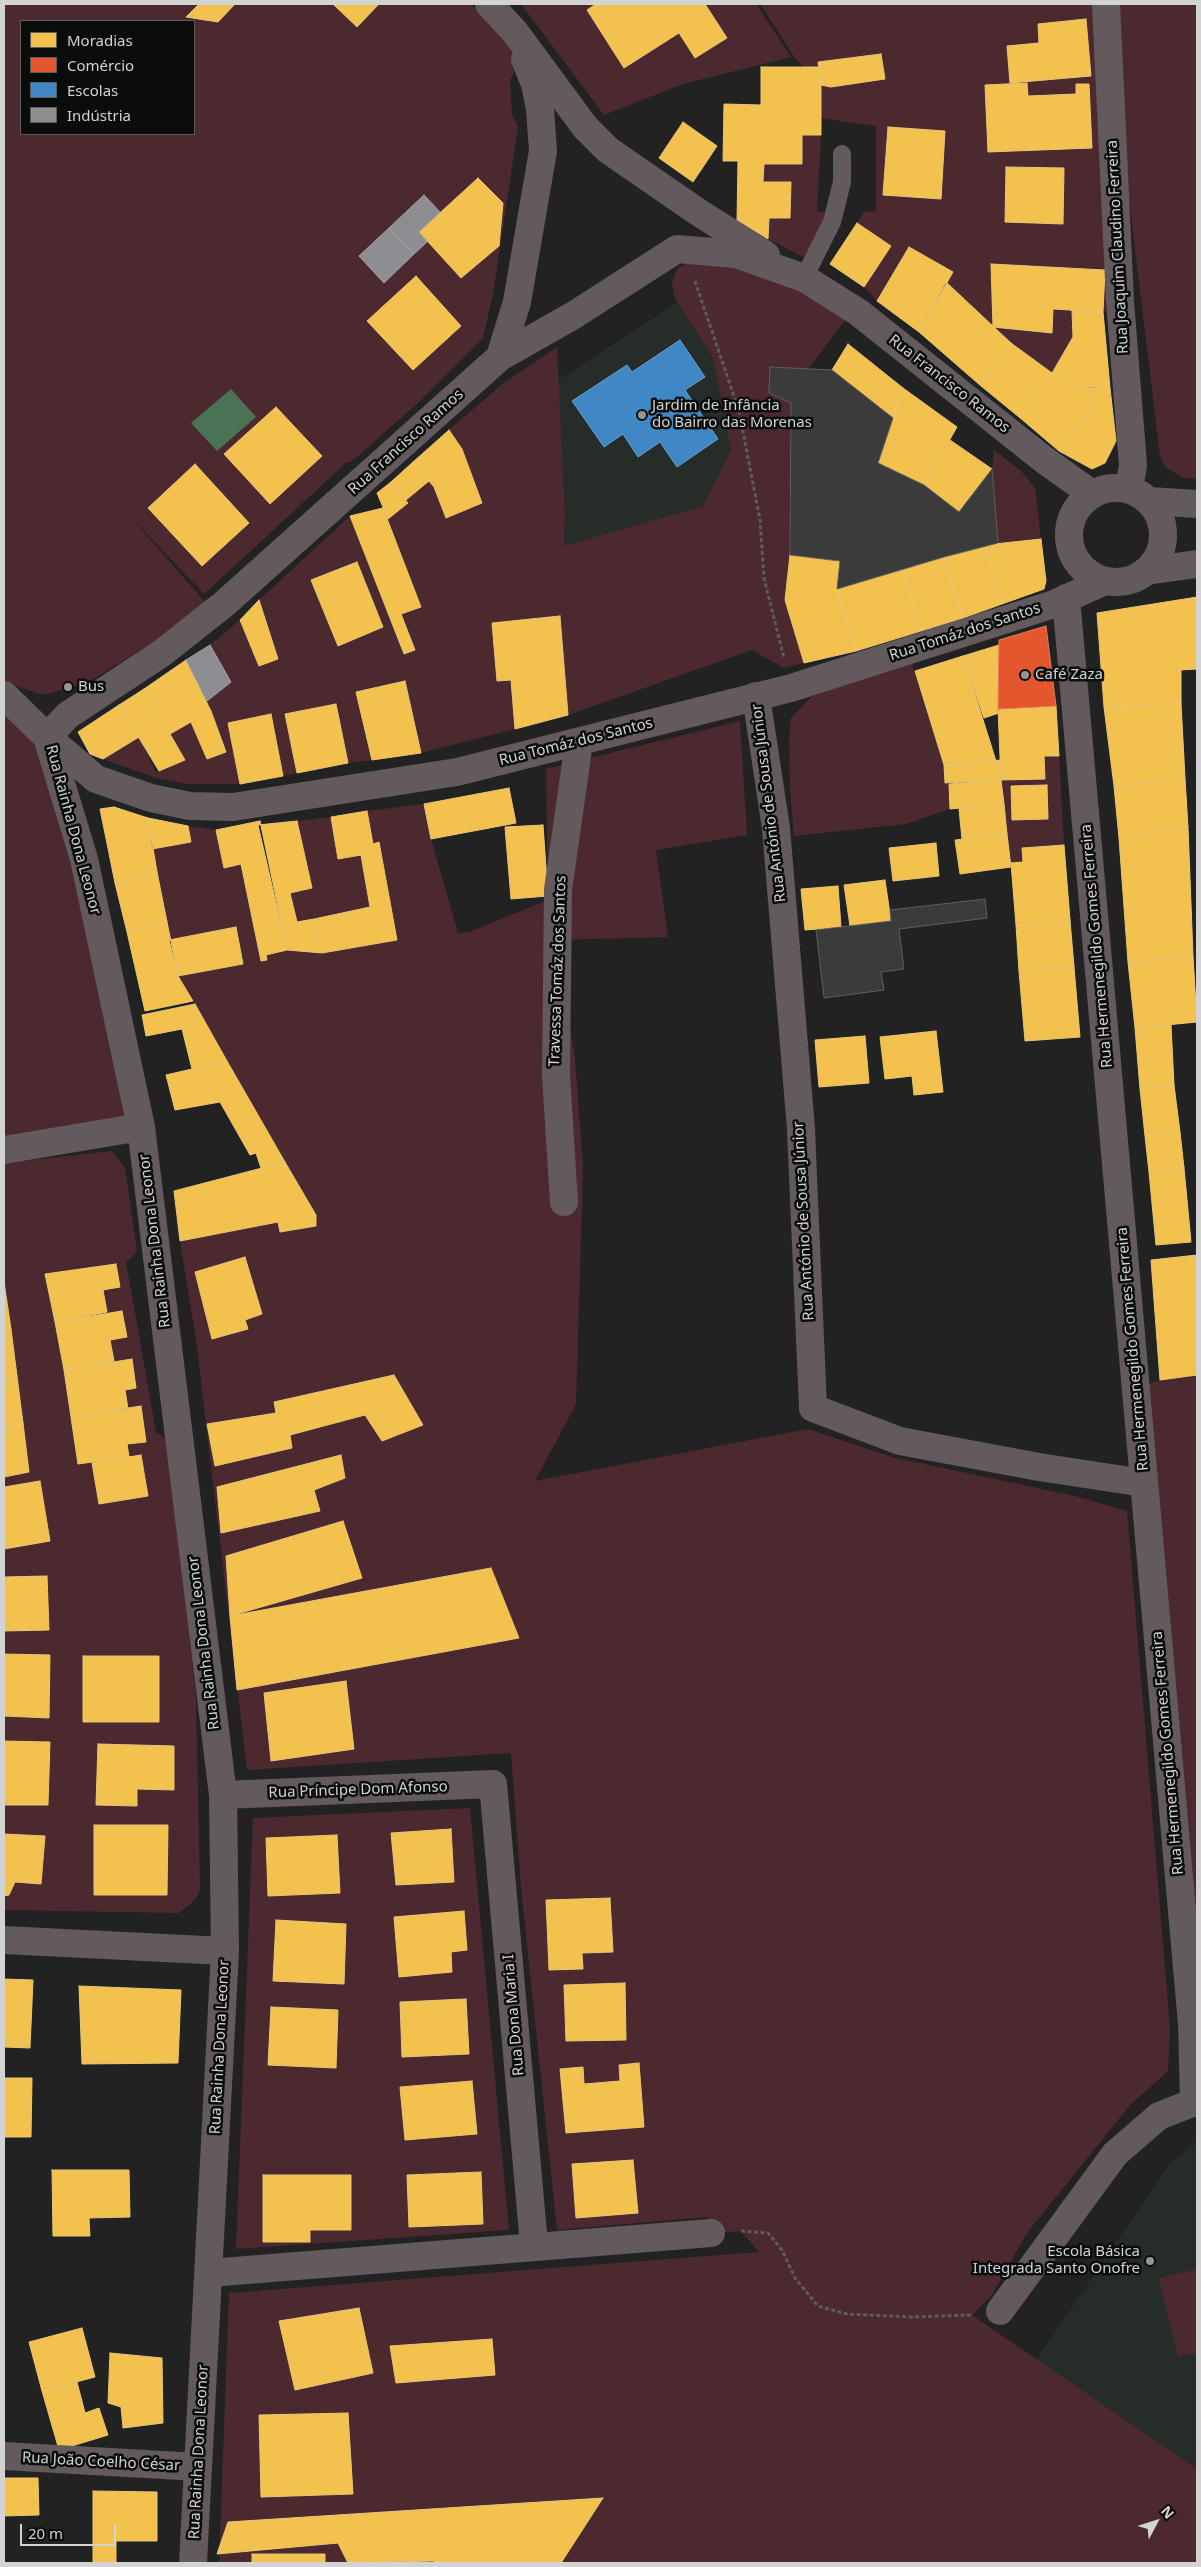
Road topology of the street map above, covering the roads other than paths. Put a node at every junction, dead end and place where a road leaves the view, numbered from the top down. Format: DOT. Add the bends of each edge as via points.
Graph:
graph roads {
  1 [pos="488,4"];
  2 [pos="1106,4"];
  3 [pos="514,32"];
  4 [pos="842,154"];
  5 [pos="804,278"];
  6 [pos="500,357"];
  7 [pos="1092,494"];
  8 [pos="1139,495"];
  9 [pos="1197,504"];
  10 [pos="1197,564"];
  11 [pos="1146,571"];
  12 [pos="1105,581"];
  13 [pos="1066,598"];
  14 [pos="4,695"];
  15 [pos="756,696"];
  16 [pos="48,737"];
  17 [pos="579,742"];
  18 [pos="141,1127"];
  19 [pos="4,1150"];
  20 [pos="564,1202"];
  21 [pos="1144,1483"];
  22 [pos="493,1784"];
  23 [pos="223,1795"];
  24 [pos="4,1940"];
  25 [pos="225,1951"];
  26 [pos="1196,2101"];
  27 [pos="710,2233"];
  28 [pos="534,2246"];
  29 [pos="209,2273"];
  30 [pos="1000,2311"];
  31 [pos="4,2456"];
  32 [pos="198,2467"];
  33 [pos="193,2563"];
  1 -- 3 [label="street"];
  2 -- 8 [label="street, Rua Joaquim Claudino Ferreira" via="1120,301 1133,465"];
  3 -- 5 [label="street, Rua Francisco Ramos" via="585,127 608,150 698,212"];
  3 -- 6 [label="street" via="535,84 543,151 517,302"];
  4 -- 5 [label="lane" via="842,182 832,222"];
  5 -- 6 [label="street, Rua Francisco Ramos" via="736,254 677,249 574,315"];
  5 -- 7 [label="street, Rua Francisco Ramos" via="858,312"];
  6 -- 16 [label="street, Rua Francisco Ramos" via="224,604 162,653 68,714"];
  7 -- 8 [label="street" via="1116,487"];
  7 -- 12 [label="street" via="1076,509 1069,542 1081,566"];
  8 -- 9 [label="street"];
  8 -- 11 [label="street" via="1160,518 1163,537 1158,556"];
  10 -- 11 [label="street"];
  11 -- 12 [label="street" via="1126,581"];
  12 -- 13 [label="street, Rua Tomáz dos Santos"];
  13 -- 15 [label="street, Rua Tomáz dos Santos" via="791,688"];
  13 -- 21 [label="street, Rua Hermenegildo Gomes Ferreira"];
  14 -- 16 [label="street, Rua Tomáz dos Santos"];
  15 -- 17 [label="street, Rua Tomáz dos Santos"];
  15 -- 21 [label="street, Rua António de Sousa Júnior" via="776,828 801,1129 813,1408 900,1441"];
  16 -- 17 [label="street, Rua Tomáz dos Santos" via="96,779 151,798 190,806 233,807 450,773"];
  16 -- 18 [label="street, Rua Rainha Dona Leonor" via="84,859"];
  17 -- 20 [label="street, Travessa Tomáz dos Santos" via="558,890 556,1076"];
  18 -- 19 [label="street"];
  18 -- 23 [label="street, Rua Rainha Dona Leonor"];
  21 -- 26 [label="street, Rua Hermenegildo Gomes Ferreira"];
  22 -- 23 [label="street, Rua Príncipe Dom Afonso"];
  22 -- 28 [label="street, Rua Dona Maria I"];
  23 -- 25 [label="street, Rua Rainha Dona Leonor"];
  24 -- 25 [label="street"];
  25 -- 29 [label="street, Rua Rainha Dona Leonor"];
  26 -- 30 [label="street" via="1159,2116 1115,2154"];
  27 -- 28 [label="street"];
  28 -- 29 [label="street"];
  29 -- 32 [label="street, Rua Rainha Dona Leonor"];
  31 -- 32 [label="street, Rua João Coelho César"];
  32 -- 33 [label="street, Rua Rainha Dona Leonor"];
}
